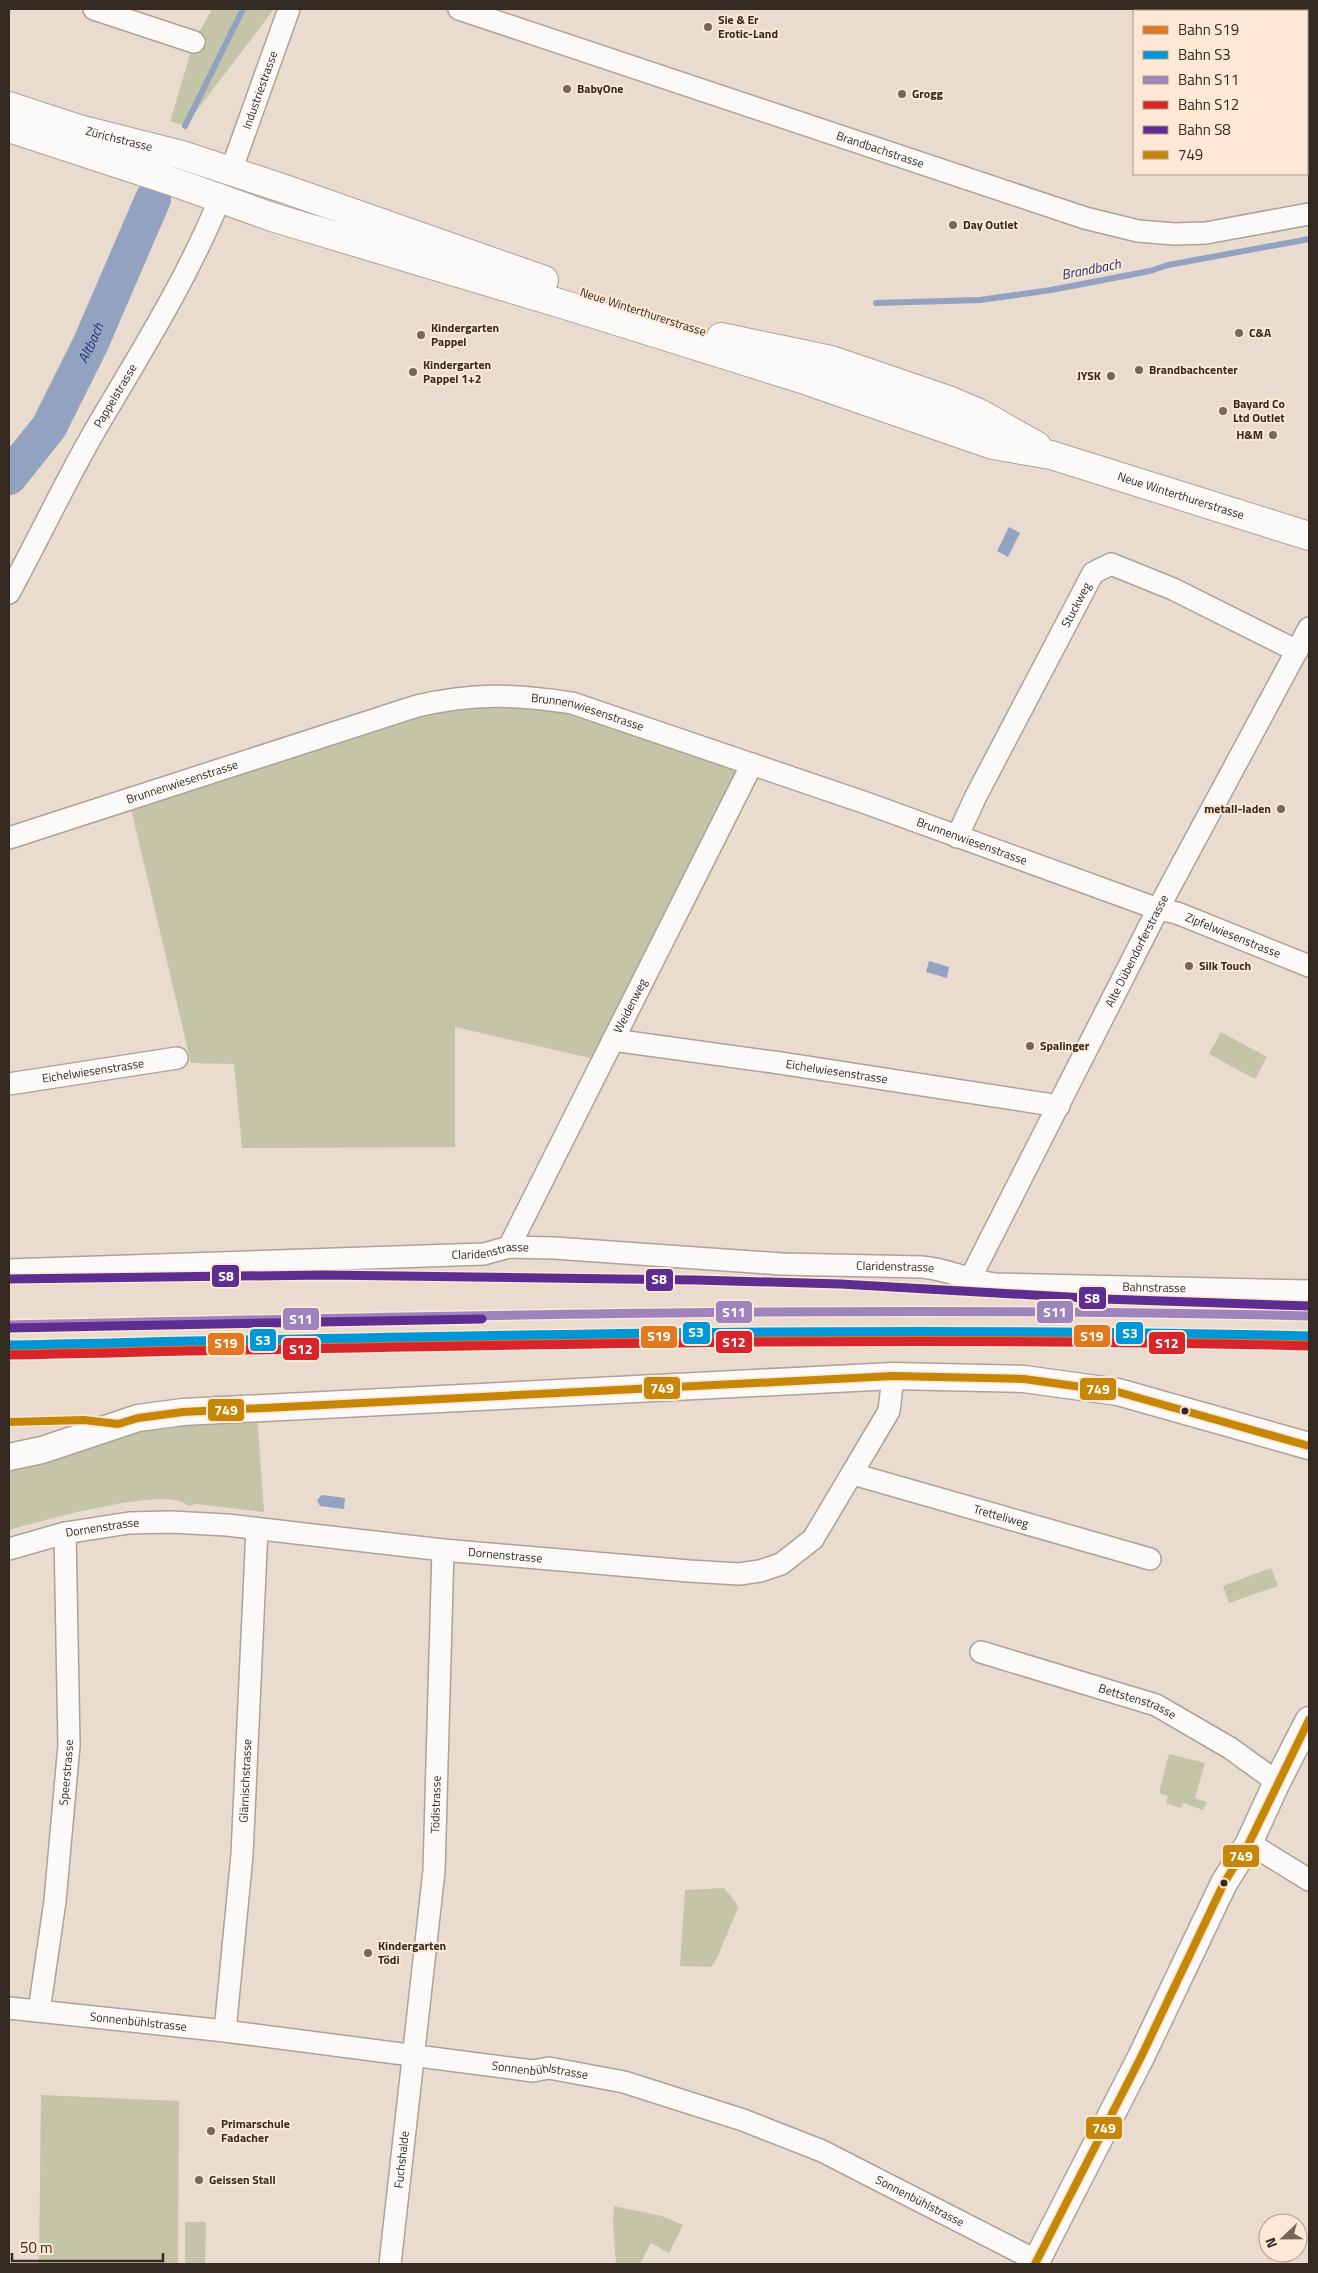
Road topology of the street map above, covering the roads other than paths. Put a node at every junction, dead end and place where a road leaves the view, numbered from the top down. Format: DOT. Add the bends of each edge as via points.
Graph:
graph roads {
  1 [pos="94,9"];
  2 [pos="290,9"];
  3 [pos="459,9"];
  4 [pos="194,42"];
  5 [pos="9,106"];
  6 [pos="9,128"];
  7 [pos="231,172"];
  8 [pos="220,198"];
  9 [pos="1309,214"];
  10 [pos="1051,455"];
  11 [pos="1309,536"];
  12 [pos="9,593"];
  13 [pos="1309,628"];
  14 [pos="1297,651"];
  15 [pos="752,764"];
  16 [pos="957,837"];
  17 [pos="9,838"];
  18 [pos="1158,908"];
  19 [pos="1309,966"];
  20 [pos="613,1040"];
  21 [pos="177,1058"];
  22 [pos="9,1084"];
  23 [pos="1059,1106"];
  24 [pos="509,1247"];
  25 [pos="9,1270"];
  26 [pos="970,1279"];
  27 [pos="1309,1291"];
  28 [pos="893,1376"];
  29 [pos="1309,1446"];
  30 [pos="9,1457"];
  31 [pos="853,1474"];
  32 [pos="257,1529"];
  33 [pos="65,1533"];
  34 [pos="9,1549"];
  35 [pos="443,1550"];
  36 [pos="1150,1559"];
  37 [pos="981,1652"];
  38 [pos="1309,1720"];
  39 [pos="1277,1782"];
  40 [pos="1249,1843"];
  41 [pos="1309,1880"];
  42 [pos="9,2008"];
  43 [pos="39,2011"];
  44 [pos="225,2031"];
  45 [pos="413,2056"];
  46 [pos="1036,2262"];
  47 [pos="390,2264"];
  1 -- 4 [label="street"];
  2 -- 7 [label="street, Industriestrasse"];
  3 -- 9 [label="street, Brandbachstrasse" via="1112,225 1138,231 1206,233"];
  5 -- 7 [label="main road, Zürichstrasse"];
  6 -- 8 [label="main road, Zürichstrasse"];
  7 -- 8 [label="main road"];
  7 -- 10 [label="main road, Neue Winterthurerstrasse" via="510,269 724,338 832,360 979,413"];
  8 -- 10 [label="main road, Neue Winterthurerstrasse" via="275,218 805,380 993,445"];
  8 -- 12 [label="street, Pappelstrasse" via="207,230"];
  10 -- 11 [label="main road, Neue Winterthurerstrasse"];
  13 -- 14 [label="street, Alte Dübendorferstrasse"];
  14 -- 16 [label="street, Stuckweg" via="1174,589 1111,564 1093,573"];
  14 -- 18 [label="street, Alte Dübendorferstrasse"];
  15 -- 16 [label="street, Brunnenwiesenstrasse"];
  15 -- 17 [label="street, Brunnenwiesenstrasse" via="572,703 530,696 453,698 387,715"];
  15 -- 20 [label="street, Weidenweg"];
  16 -- 18 [label="street, Brunnenwiesenstrasse"];
  18 -- 19 [label="street, Zipfelwiesenstrasse"];
  18 -- 23 [label="street, Alte Dübendorferstrasse"];
  20 -- 23 [label="street, Eichelwiesenstrasse" via="780,1062"];
  20 -- 24 [label="street, Weidenweg"];
  21 -- 22 [label="street, Eichelwiesenstrasse"];
  23 -- 26 [label="street, Alte Dübendorferstrasse"];
  24 -- 25 [label="street, Claridenstrasse" via="484,1254"];
  24 -- 26 [label="street, Claridenstrasse" via="782,1264 922,1267"];
  26 -- 27 [label="street, Bahnstrasse" via="995,1284"];
  28 -- 29 [label="street" via="1024,1379 1118,1392"];
  28 -- 30 [label="street" via="183,1412 138,1418 42,1450"];
  28 -- 31 [label="street, Dornenstrasse" via="889,1410"];
  31 -- 35 [label="street, Dornenstrasse" via="813,1539 781,1564 760,1571 739,1574"];
  31 -- 36 [label="street, Tretteliweg"];
  32 -- 33 [label="street, Dornenstrasse" via="170,1522 129,1523"];
  32 -- 35 [label="street, Dornenstrasse"];
  32 -- 44 [label="street, Glärnischstrasse" via="242,1855"];
  33 -- 34 [label="street, Dornenstrasse"];
  33 -- 43 [label="street, Speerstrasse" via="69,1745 55,1901"];
  35 -- 45 [label="street, Tödistrasse" via="434,1871"];
  37 -- 39 [label="street, Bettstenstrasse" via="1156,1705 1230,1748"];
  38 -- 39 [label="street"];
  39 -- 40 [label="street"];
  40 -- 41 [label="street"];
  40 -- 46 [label="street" via="1224,1883 1142,2057"];
  42 -- 43 [label="street, Sonnenbühlstrasse"];
  43 -- 44 [label="street, Sonnenbühlstrasse"];
  44 -- 45 [label="street, Sonnenbühlstrasse"];
  45 -- 46 [label="street, Sonnenbühlstrasse" via="533,2071 549,2068 624,2082 736,2118 822,2151"];
  45 -- 47 [label="street, Fuchshalde"];
}
